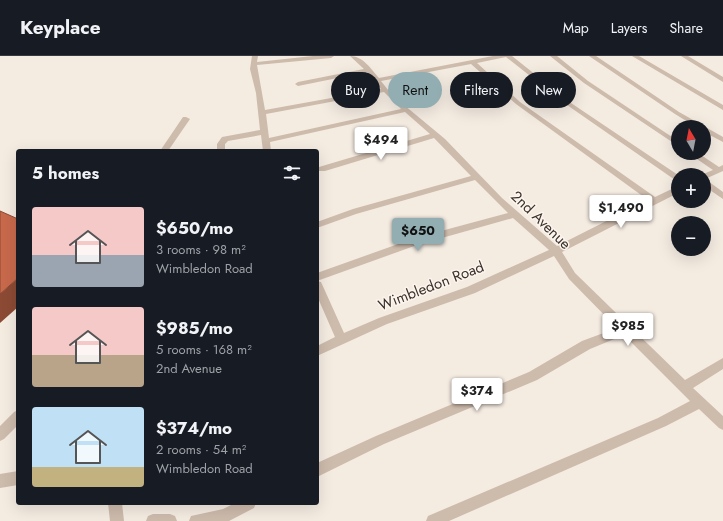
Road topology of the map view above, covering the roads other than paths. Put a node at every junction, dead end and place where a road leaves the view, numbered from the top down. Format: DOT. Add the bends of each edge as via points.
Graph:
graph roads {
  1 [pos="255,56"];
  2 [pos="331,56"];
  3 [pos="366,56"];
  4 [pos="503,56"];
  5 [pos="508,56"];
  6 [pos="554,56"];
  7 [pos="592,56"];
  8 [pos="635,56"];
  9 [pos="684,56"];
  10 [pos="354,57"];
  11 [pos="472,62"];
  12 [pos="253,64"];
  13 [pos="368,70"];
  14 [pos="380,80"];
  15 [pos="723,80"];
  16 [pos="380,82"];
  17 [pos="298,84"];
  18 [pos="386,90"];
  19 [pos="723,108"];
  20 [pos="406,110"];
  21 [pos="262,113"];
  22 [pos="186,119"];
  23 [pos="688,120"];
  24 [pos="263,132"];
  25 [pos="711,133"];
  26 [pos="435,135"];
  27 [pos="671,140"];
  28 [pos="723,140"];
  29 [pos="265,141"];
  30 [pos="165,149"];
  31 [pos="221,149"];
  32 [pos="267,149"];
  33 [pos="705,160"];
  34 [pos="322,169"];
  35 [pos="721,169"];
  36 [pos="671,174"];
  37 [pos="711,174"];
  38 [pos="477,177"];
  39 [pos="711,187"];
  40 [pos="671,193"];
  41 [pos="723,196"];
  42 [pos="655,201"];
  43 [pos="515,214"];
  44 [pos="319,224"];
  45 [pos="556,251"];
  46 [pos="319,276"];
  47 [pos="319,289"];
  48 [pos="626,329"];
  49 [pos="342,340"];
  50 [pos="319,350"];
  51 [pos="723,363"];
  52 [pos="684,387"];
  53 [pos="701,402"];
  54 [pos="16,418"];
  55 [pos="723,424"];
  56 [pos="0,435"];
  57 [pos="319,469"];
  58 [pos="16,478"];
  59 [pos="0,481"];
  60 [pos="114,505"];
  61 [pos="245,505"];
  62 [pos="118,521"];
  63 [pos="153,521"];
  64 [pos="170,521"];
  65 [pos="196,521"];
  66 [pos="433,521"];
  1 -- 12 [label="street"];
  2 -- 12 [label="street"];
  3 -- 10 [label="street"];
  4 -- 11 [label="street"];
  5 -- 36 [label="street" via="569,104"];
  6 -- 27 [label="street" via="586,82"];
  7 -- 23 [label="street"];
  8 -- 19 [label="street"];
  9 -- 15 [label="street"];
  10 -- 13 [label="street, 2nd Avenue"];
  11 -- 14 [label="street"];
  11 -- 42 [label="street" via="518,103"];
  12 -- 21 [label="street"];
  13 -- 17 [label="street"];
  16 -- 18 [label="street, 2nd Avenue"];
  18 -- 20 [label="street, 2nd Avenue"];
  18 -- 21 [label="street"];
  20 -- 26 [label="street, 2nd Avenue"];
  20 -- 29 [label="street"];
  21 -- 24 [label="street"];
  22 -- 30 [label="street"];
  24 -- 29 [label="street"];
  24 -- 31 [label="street" via="225,139"];
  25 -- 28 [label="street"];
  26 -- 34 [label="street"];
  26 -- 38 [label="street, 2nd Avenue"];
  29 -- 32 [label="street"];
  33 -- 35 [label="street"];
  35 -- 37 [label="street"];
  38 -- 43 [label="street, 2nd Avenue"];
  38 -- 44 [label="street" via="353,212"];
  39 -- 41 [label="street"];
  40 -- 42 [label="street, Wimbledon Road"];
  42 -- 45 [label="street, Wimbledon Road"];
  43 -- 45 [label="street, 2nd Avenue"];
  43 -- 46 [label="street" via="415,242"];
  45 -- 48 [label="street, 2nd Avenue" via="572,276"];
  45 -- 49 [label="street, Wimbledon Road" via="471,290 382,321"];
  47 -- 49 [label="street"];
  48 -- 52 [label="street, 2nd Avenue"];
  48 -- 57 [label="street" via="586,345 533,376 380,440"];
  49 -- 50 [label="street, Wimbledon Road"];
  51 -- 52 [label="street"];
  52 -- 53 [label="street, 2nd Avenue"];
  53 -- 55 [label="street, 2nd Avenue"];
  53 -- 66 [label="street" via="662,422"];
  54 -- 56 [label="street"];
  58 -- 59 [label="street"];
  60 -- 62 [label="street"];
  61 -- 65 [label="street" via="224,516"];
  63 -- 64 [label="street"];
}
